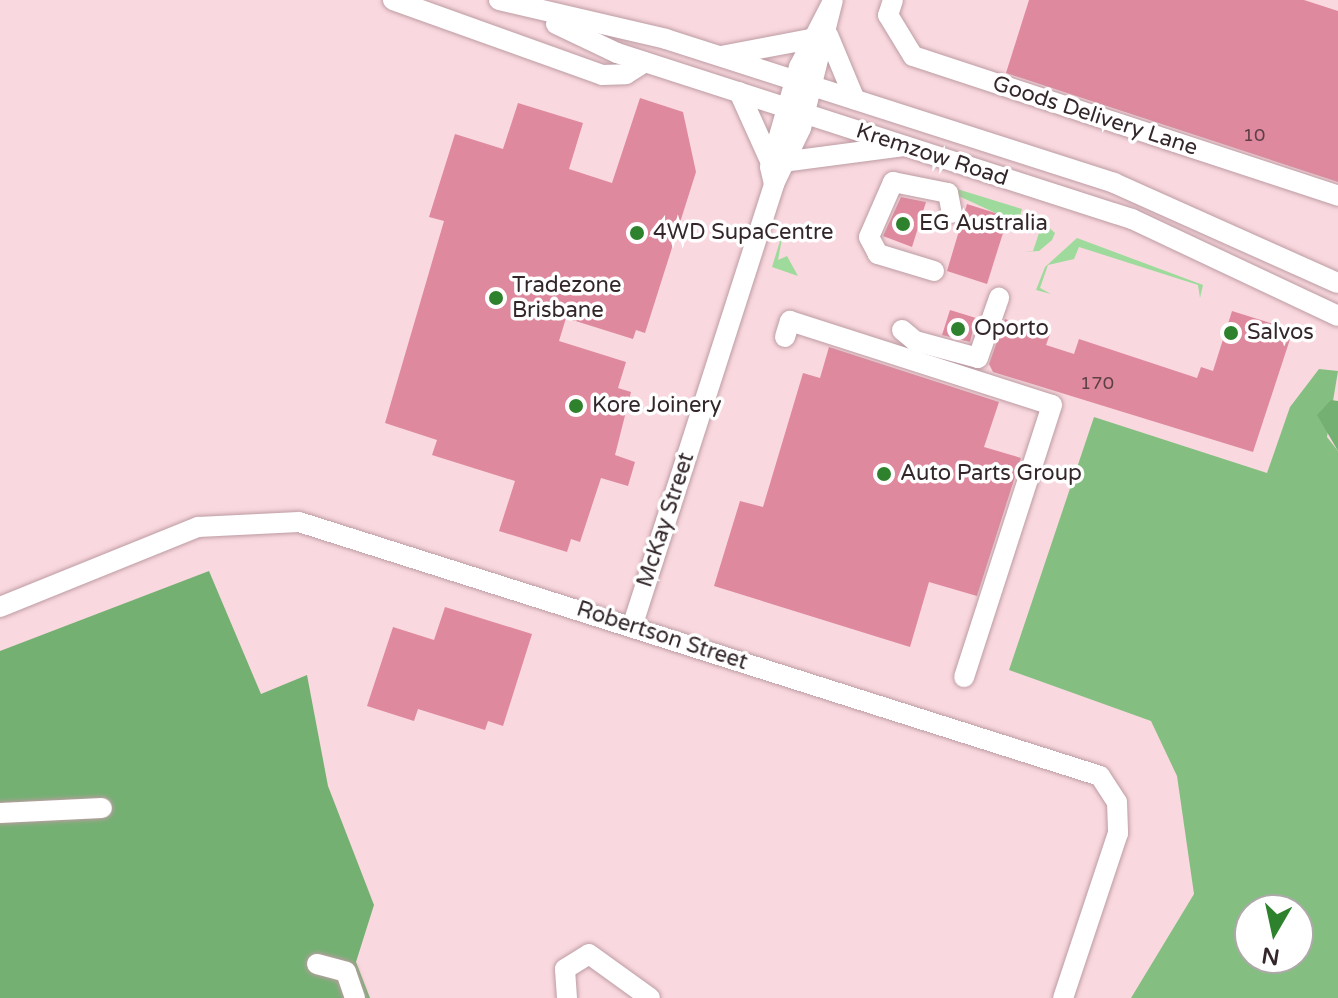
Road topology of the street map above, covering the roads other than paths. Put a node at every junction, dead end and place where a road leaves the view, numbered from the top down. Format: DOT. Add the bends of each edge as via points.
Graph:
graph roads {
  1 [pos="393,0"];
  2 [pos="499,0"];
  3 [pos="893,0"];
  4 [pos="833,2"];
  5 [pos="520,7"];
  6 [pos="820,37"];
  7 [pos="719,57"];
  8 [pos="645,62"];
  9 [pos="804,84"];
  10 [pos="739,92"];
  11 [pos="855,100"];
  12 [pos="796,112"];
  13 [pos="904,146"];
  14 [pos="780,162"];
  15 [pos="1338,196"];
  16 [pos="952,213"];
  17 [pos="934,271"];
  18 [pos="1338,283"];
  19 [pos="999,298"];
  20 [pos="1338,316"];
  21 [pos="902,330"];
  22 [pos="785,337"];
  23 [pos="0,607"];
  24 [pos="632,627"];
  25 [pos="964,677"];
  26 [pos="102,808"];
  27 [pos="0,813"];
  28 [pos="317,964"];
  29 [pos="355,998"];
  30 [pos="567,998"];
  31 [pos="650,998"];
  32 [pos="1063,998"];
  1 -- 8 [label="street" via="602,75 626,74"];
  2 -- 5 [label="street, Kremzow Road"];
  3 -- 15 [label="street, Goods Delivery Lane" via="888,15 913,56"];
  4 -- 6 [label="street, McKay Street"];
  5 -- 7 [label="street, Kremzow Road"];
  5 -- 8 [label="street, Kremzow Road"];
  6 -- 7 [label="street"];
  6 -- 9 [label="street, McKay Street"];
  6 -- 11 [label="street"];
  7 -- 9 [label="street, Kremzow Road"];
  8 -- 10 [label="street, Kremzow Road"];
  9 -- 11 [label="street, Kremzow Road"];
  9 -- 12 [label="street, McKay Street"];
  10 -- 12 [label="street, Kremzow Road"];
  10 -- 14 [label="street"];
  11 -- 18 [label="street, Kremzow Road" via="1193,212"];
  12 -- 13 [label="street, Kremzow Road"];
  12 -- 14 [label="street, McKay Street"];
  13 -- 14 [label="street"];
  13 -- 20 [label="street, Kremzow Road" via="1132,219"];
  14 -- 24 [label="street, McKay Street"];
  16 -- 17 [label="street" via="948,193 893,182 869,237 878,254"];
  19 -- 21 [label="street" via="978,358 915,341"];
  22 -- 25 [label="street" via="790,321 1052,405"];
  23 -- 24 [label="street, Robertson Street" via="198,527 267,520 327,527"];
  24 -- 32 [label="street, Robertson Street" via="1100,776 1117,802 1118,833"];
  26 -- 27 [label="street"];
  28 -- 29 [label="street" via="346,972"];
  30 -- 31 [label="street" via="565,969 589,954"];
}
